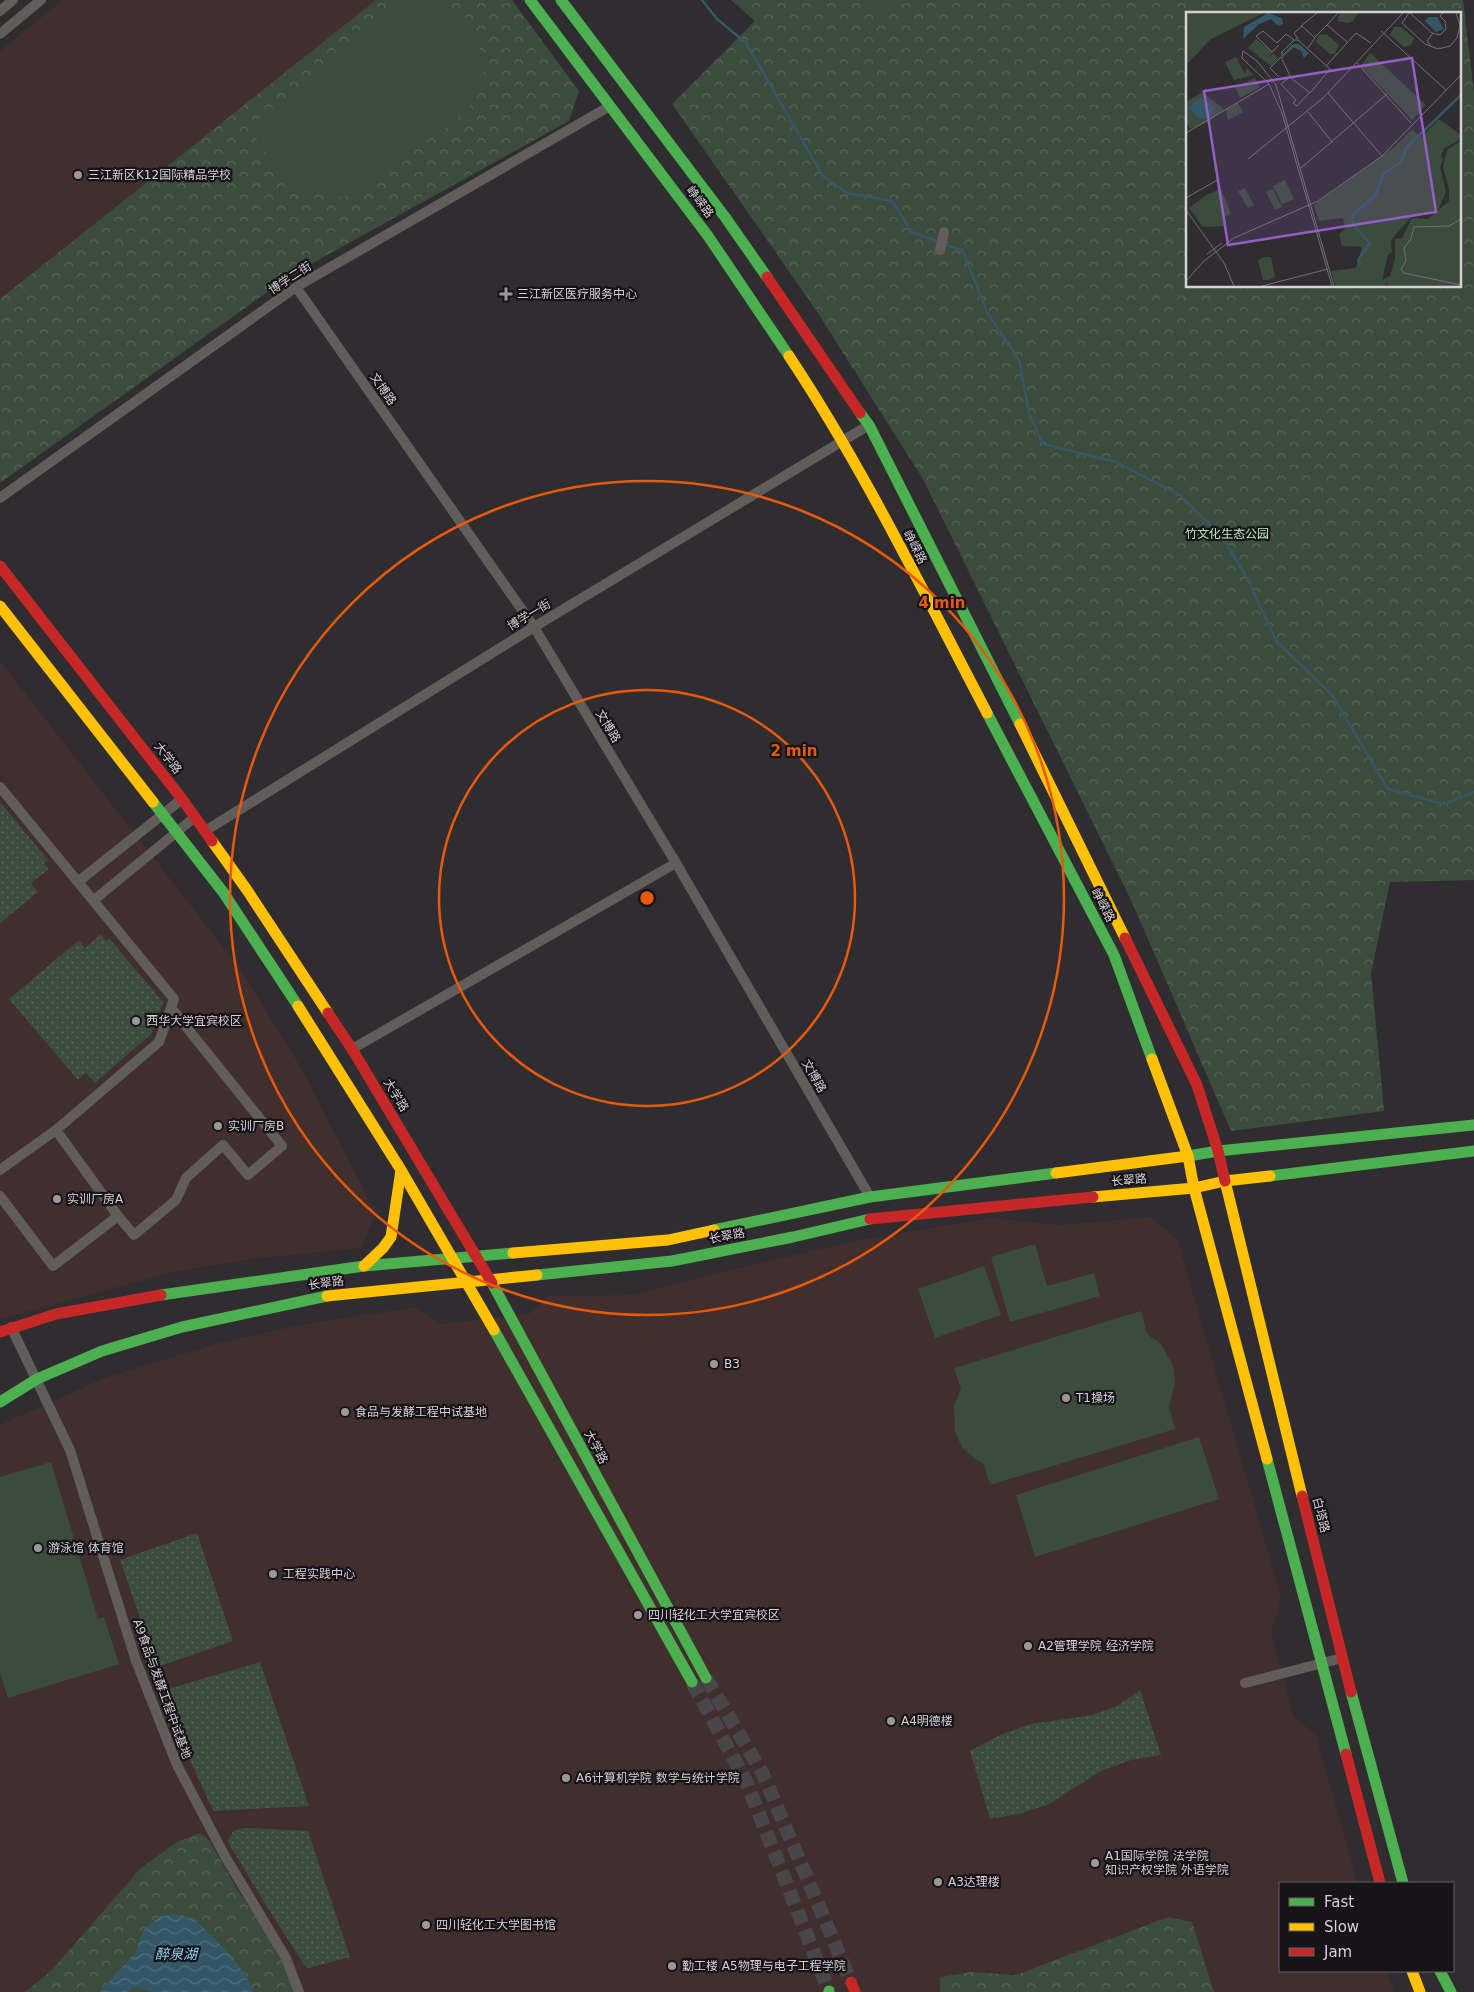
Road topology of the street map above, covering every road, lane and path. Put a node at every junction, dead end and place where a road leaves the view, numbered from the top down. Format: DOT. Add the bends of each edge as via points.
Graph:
graph roads {
  1 [pos="13,0"];
  2 [pos="41,0"];
  3 [pos="530,0"];
  4 [pos="561,0"];
  5 [pos="0,11"];
  6 [pos="0,34"];
  7 [pos="610,106"];
  8 [pos="944,232"];
  9 [pos="940,250"];
  10 [pos="296,287"];
  11 [pos="869,425"];
  12 [pos="840,441"];
  13 [pos="0,498"];
  14 [pos="0,566"];
  15 [pos="0,606"];
  16 [pos="534,627"];
  17 [pos="0,787"];
  18 [pos="182,798"];
  19 [pos="163,813"];
  20 [pos="195,817"];
  21 [pos="205,830"];
  22 [pos="176,831"];
  23 [pos="676,863"];
  24 [pos="79,881"];
  25 [pos="94,900"];
  26 [pos="171,1008"];
  27 [pos="352,1049"];
  28 [pos="1474,1125"];
  29 [pos="56,1130"];
  30 [pos="1218,1151"];
  31 [pos="1474,1151"];
  32 [pos="1188,1156"];
  33 [pos="0,1170"];
  34 [pos="401,1170"];
  35 [pos="1225,1182"];
  36 [pos="1194,1188"];
  37 [pos="0,1196"];
  38 [pos="870,1197"];
  39 [pos="118,1216"];
  40 [pos="477,1257"];
  41 [pos="453,1259"];
  42 [pos="364,1266"];
  43 [pos="489,1278"];
  44 [pos="466,1281"];
  45 [pos="5,1330"];
  46 [pos="37,1379"];
  47 [pos="0,1402"];
  48 [pos="1342,1658"];
  49 [pos="1321,1664"];
  50 [pos="706,1678"];
  51 [pos="692,1682"];
  52 [pos="1245,1683"];
  53 [pos="1380,1882"];
  54 [pos="1403,1882"];
  55 [pos="1412,1972"];
  56 [pos="1441,1972"];
  57 [pos="299,1992"];
  58 [pos="1420,1992"];
  59 [pos="1451,1992"];
  1 -- 5 [label="street"];
  2 -- 6 [label="street"];
  3 -- 7 [label="main road, 峥嵘路"];
  4 -- 11 [label="main road, 峥嵘路" via="725,217"];
  7 -- 10 [label="street, 博学二街"];
  7 -- 12 [label="main road, 峥嵘路" via="708,236 814,394"];
  8 -- 9 [label="street"];
  10 -- 13 [label="street, 博学二街"];
  10 -- 16 [label="street, 文博路"];
  11 -- 12 [label="street, 博学一街"];
  11 -- 30 [label="main road, 峥嵘路" via="1059,801 1193,1076"];
  12 -- 16 [label="street, 博学一街"];
  12 -- 32 [label="main road, 峥嵘路" via="860,472 1114,955"];
  14 -- 18 [label="main road, 大学路"];
  15 -- 19 [label="main road"];
  16 -- 21 [label="street, 博学一街"];
  16 -- 23 [label="street, 文博路"];
  17 -- 24 [label="street"];
  18 -- 19 [label="street"];
  18 -- 20 [label="main road, 大学路"];
  19 -- 22 [label="main road"];
  19 -- 24 [label="street"];
  20 -- 21 [label="main road, 大学路"];
  20 -- 22 [label="street"];
  21 -- 27 [label="main road, 大学路"];
  22 -- 25 [label="street"];
  22 -- 34 [label="main road" via="223,892"];
  23 -- 27 [label="street"];
  23 -- 38 [label="street, 文博路"];
  24 -- 25 [label="street"];
  25 -- 26 [label="street" via="174,999"];
  26 -- 29 [label="street" via="158,1042"];
  26 -- 39 [label="street" via="282,1146 248,1175 223,1145 186,1178 176,1200 134,1234"];
  27 -- 40 [label="main road, 大学路"];
  28 -- 30 [label="main road, 长翠路"];
  29 -- 33 [label="street"];
  29 -- 39 [label="street"];
  30 -- 32 [label="main road, 长翠路"];
  30 -- 35 [label="main road, 白塔路"];
  31 -- 35 [label="main road, 长翠路"];
  32 -- 36 [label="main road"];
  32 -- 38 [label="main road, 长翠路"];
  34 -- 41 [label="main road"];
  34 -- 42 [label="main road" via="391,1237"];
  35 -- 36 [label="main road, 长翠路"];
  35 -- 48 [label="main road, 白塔路"];
  36 -- 43 [label="main road, 长翠路" via="880,1217 672,1261"];
  36 -- 49 [label="main road"];
  37 -- 39 [label="street" via="53,1266"];
  38 -- 40 [label="main road, 长翠路" via="668,1240"];
  40 -- 41 [label="main road, 长翠路"];
  40 -- 43 [label="main road, 大学路"];
  41 -- 42 [label="main road, 长翠路"];
  41 -- 44 [label="main road"];
  42 -- 45 [label="main road, 长翠路" via="166,1294 56,1314"];
  43 -- 44 [label="main road, 长翠路"];
  43 -- 50 [label="main road, 大学路"];
  44 -- 46 [label="main road, 长翠路" via="322,1296 182,1326 102,1351"];
  44 -- 51 [label="main road"];
  45 -- 46 [label="street, A9食品与发酵工程中试基地"];
  46 -- 47 [label="main road, 长翠路"];
  46 -- 57 [label="street, A9食品与发酵工程中试基地" via="70,1450 136,1661 177,1765 226,1858 286,1958"];
  48 -- 49 [label="street"];
  48 -- 54 [label="main road, 白塔路"];
  49 -- 52 [label="street"];
  49 -- 53 [label="main road"];
  55 -- 58 [label="main road"];
  56 -- 59 [label="main road"];
}
